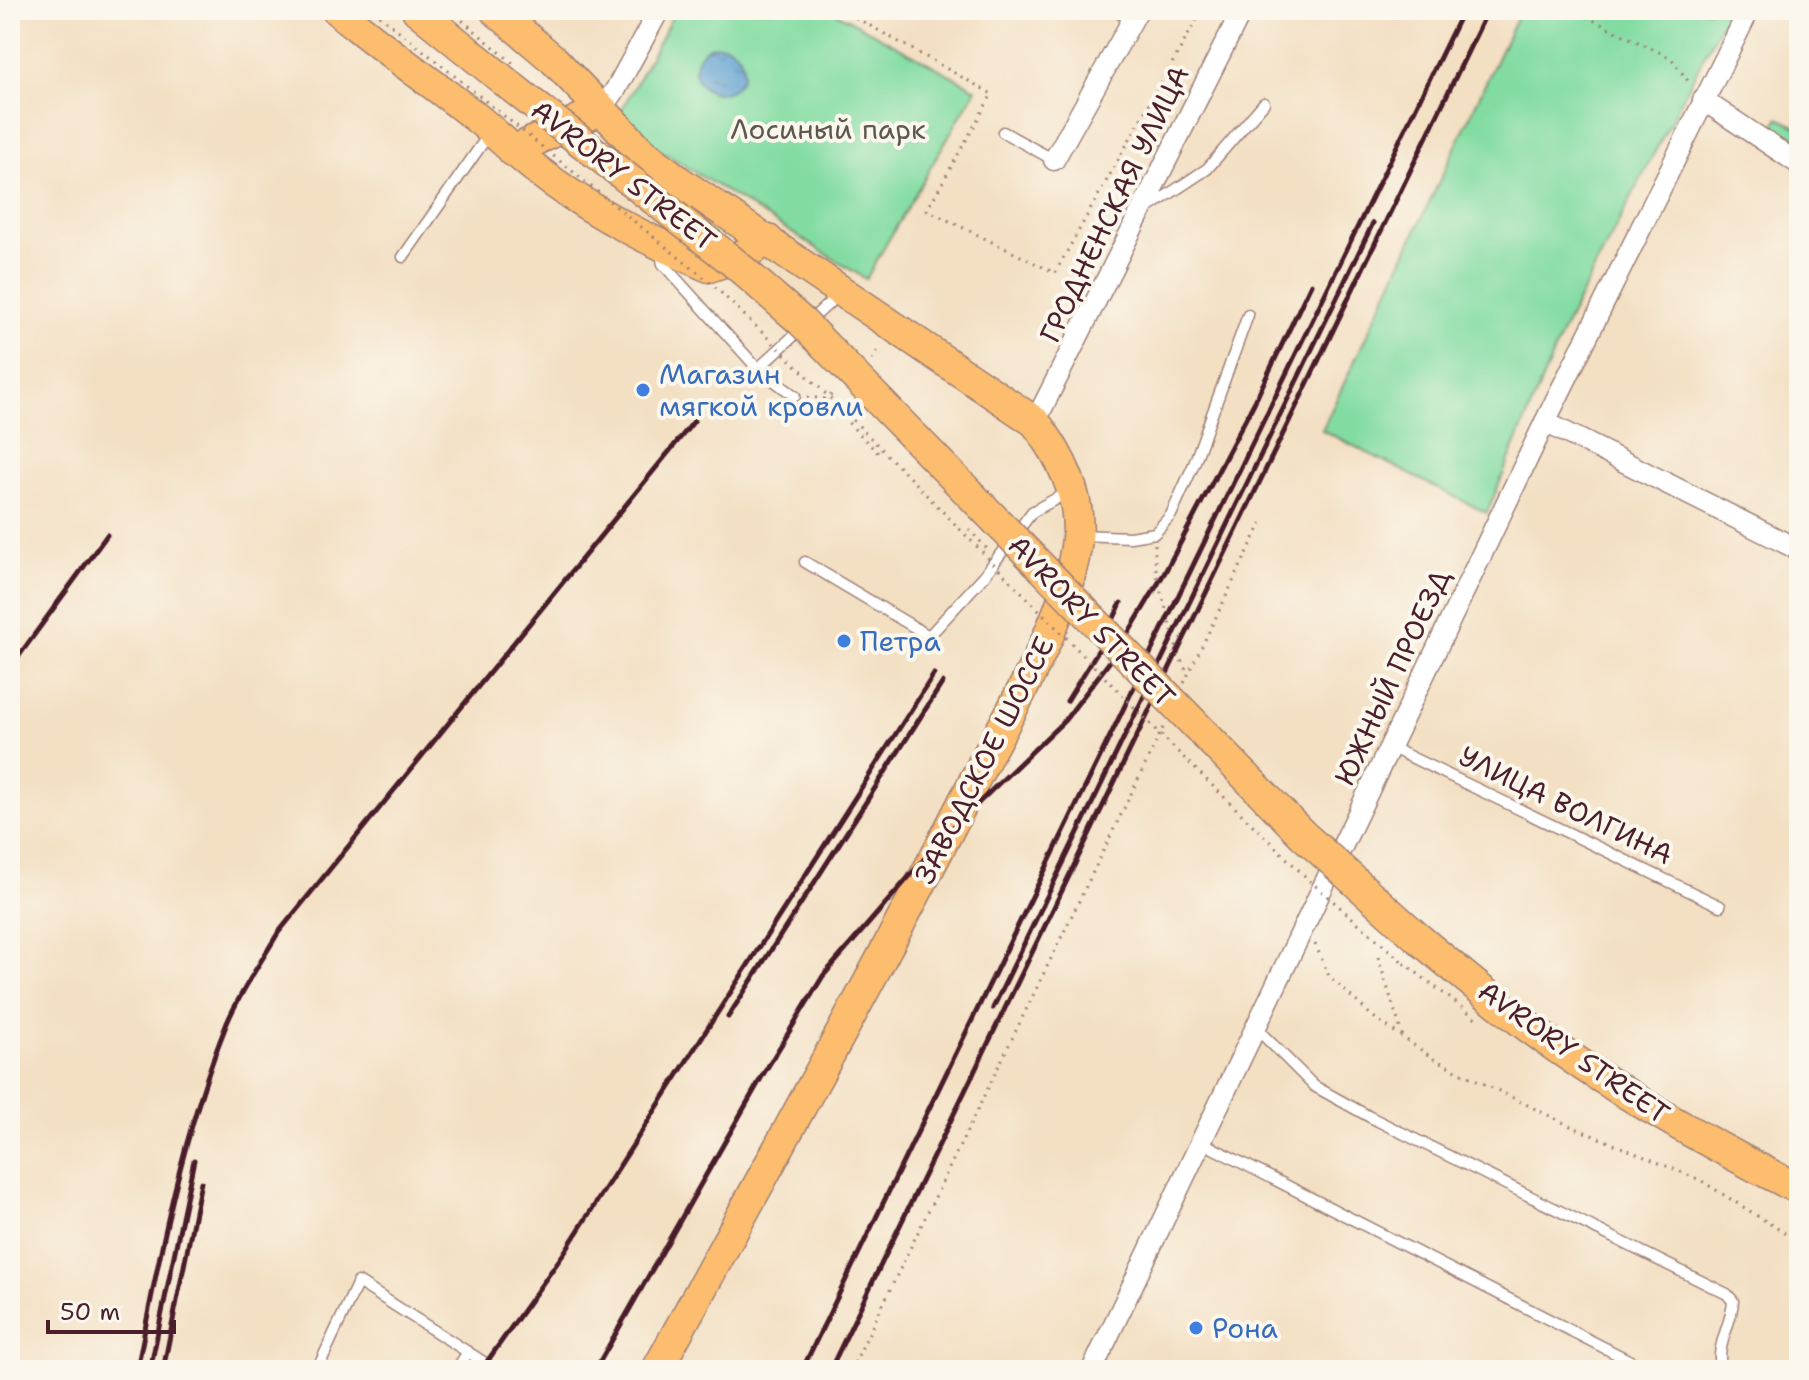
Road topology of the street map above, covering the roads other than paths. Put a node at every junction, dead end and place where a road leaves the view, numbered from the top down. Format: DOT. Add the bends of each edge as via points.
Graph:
graph roads {
  1 [pos="337,10"];
  2 [pos="417,10"];
  3 [pos="495,10"];
  4 [pos="659,10"];
  5 [pos="1114,10"];
  6 [pos="1242,10"];
  7 [pos="1749,10"];
  8 [pos="1136,15"];
  9 [pos="1703,100"];
  10 [pos="1264,103"];
  11 [pos="602,109"];
  12 [pos="1003,132"];
  13 [pos="502,141"];
  14 [pos="1054,160"];
  15 [pos="1799,164"];
  16 [pos="1142,212"];
  17 [pos="768,240"];
  18 [pos="659,244"];
  19 [pos="403,257"];
  20 [pos="841,292"];
  21 [pos="1248,315"];
  22 [pos="758,369"];
  23 [pos="749,377"];
  24 [pos="795,396"];
  25 [pos="1035,422"];
  26 [pos="1545,422"];
  27 [pos="1073,489"];
  28 [pos="1077,535"];
  29 [pos="1799,550"];
  30 [pos="805,562"];
  31 [pos="1390,747"];
  32 [pos="1720,906"];
  33 [pos="1256,1028"];
  34 [pos="1201,1142"];
  35 [pos="1799,1189"];
  36 [pos="468,1352"];
  37 [pos="317,1370"];
  38 [pos="456,1370"];
  39 [pos="496,1370"];
  40 [pos="657,1370"];
  41 [pos="1092,1370"];
  42 [pos="1648,1370"];
  43 [pos="1722,1370"];
  1 -- 13 [label="main road"];
  2 -- 35 [label="main road, AVRORY STREET, bridge" via="801,321 1411,950 1593,1072 1731,1155"];
  3 -- 11 [label="main road, ЗАВОДСКОЕ ШОССЕ"];
  4 -- 11 [label="street"];
  5 -- 8 [label="lane"];
  6 -- 16 [label="street, ГРОДНЕНСКАЯ УЛИЦА"];
  7 -- 9 [label="street, ЮЖНЫЙ ПРОЕЗД"];
  8 -- 14 [label="street"];
  9 -- 15 [label="street"];
  9 -- 26 [label="street, ЮЖНЫЙ ПРОЕЗД"];
  10 -- 16 [label="lane" via="1207,169"];
  11 -- 13 [label="main road"];
  11 -- 17 [label="main road, ЗАВОДСКОЕ ШОССЕ" via="641,151"];
  12 -- 14 [label="lane"];
  13 -- 18 [label="main road" via="590,207"];
  13 -- 19 [label="lane"];
  16 -- 25 [label="street, ГРОДНЕНСКАЯ УЛИЦА"];
  17 -- 18 [label="main road" via="709,267"];
  17 -- 20 [label="main road, ЗАВОДСКОЕ ШОССЕ"];
  18 -- 22 [label="lane" via="663,264"];
  20 -- 22 [label="lane"];
  20 -- 25 [label="main road, ЗАВОДСКОЕ ШОССЕ"];
  21 -- 28 [label="lane" via="1171,515 1155,533"];
  22 -- 23 [label="lane"];
  22 -- 24 [label="lane"];
  25 -- 27 [label="main road, ЗАВОДСКОЕ ШОССЕ"];
  26 -- 29 [label="street"];
  26 -- 31 [label="street, ЮЖНЫЙ ПРОЕЗД"];
  27 -- 28 [label="main road, ЗАВОДСКОЕ ШОССЕ"];
  27 -- 30 [label="lane" via="1032,512 929,636"];
  28 -- 40 [label="main road, ЗАВОДСКОЕ ШОССЕ" via="1056,620"];
  31 -- 32 [label="lane, УЛИЦА ВОЛГИНА"];
  31 -- 33 [label="street, ЮЖНЫЙ ПРОЕЗД"];
  33 -- 34 [label="street, ЮЖНЫЙ ПРОЕЗД"];
  33 -- 43 [label="lane" via="1328,1094 1727,1294 1733,1301 1718,1356"];
  34 -- 41 [label="street, ЮЖНЫЙ ПРОЕЗД"];
  34 -- 42 [label="lane"];
  36 -- 37 [label="lane" via="358,1282"];
  36 -- 38 [label="lane"];
  36 -- 39 [label="lane"];
}
